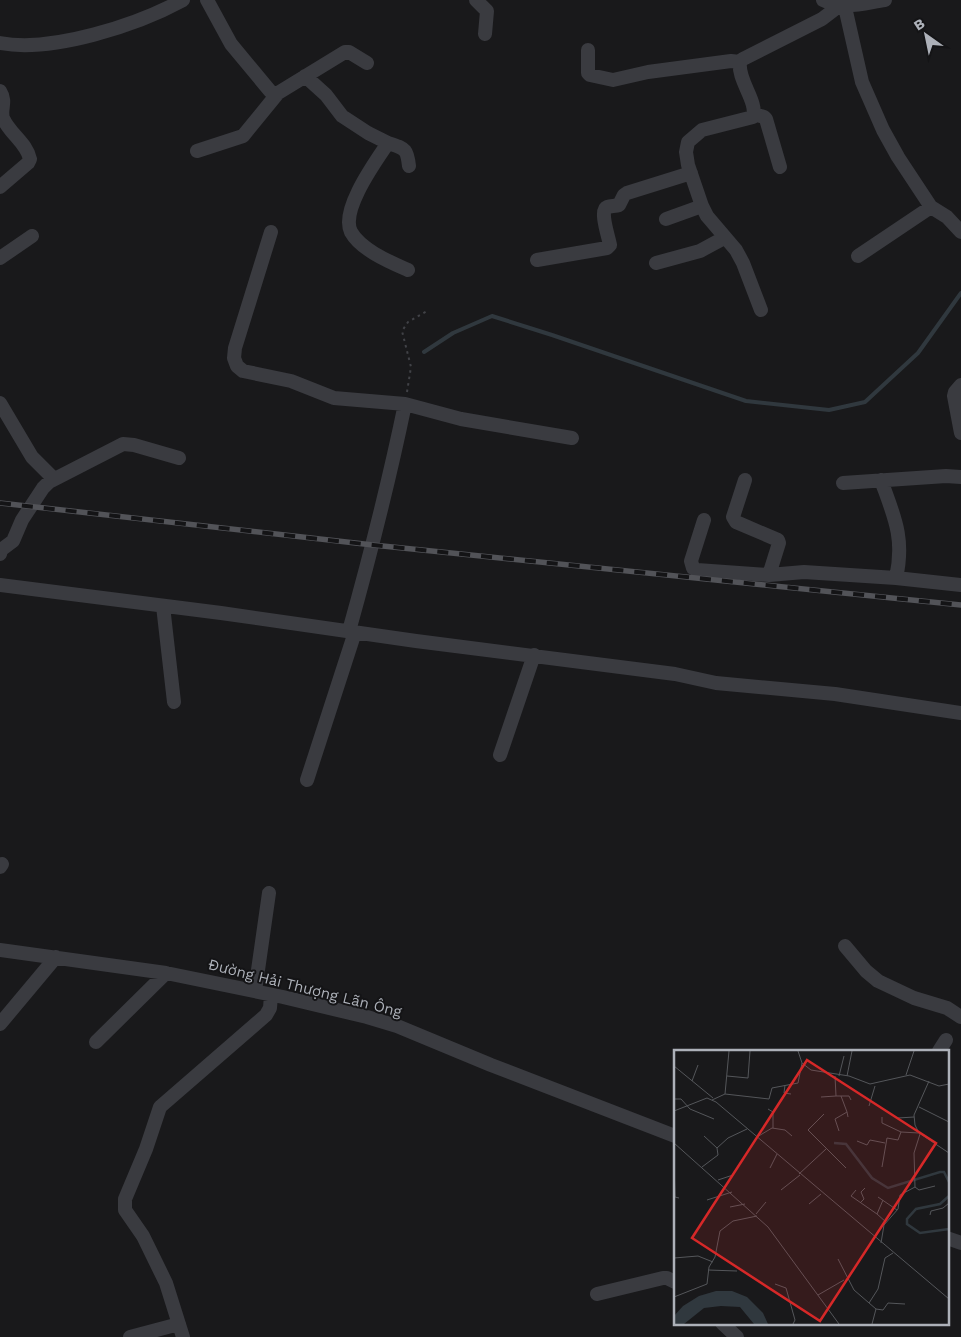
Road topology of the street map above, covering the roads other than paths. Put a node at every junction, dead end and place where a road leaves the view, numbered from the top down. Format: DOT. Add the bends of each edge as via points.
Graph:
graph roads {
  1 [pos="183,0"];
  2 [pos="207,0"];
  3 [pos="476,0"];
  4 [pos="823,0"];
  5 [pos="885,0"];
  6 [pos="842,6"];
  7 [pos="485,34"];
  8 [pos="0,43"];
  9 [pos="588,50"];
  10 [pos="740,62"];
  11 [pos="367,63"];
  12 [pos="305,76"];
  13 [pos="0,91"];
  14 [pos="278,93"];
  15 [pos="754,114"];
  16 [pos="388,142"];
  17 [pos="197,151"];
  18 [pos="409,166"];
  19 [pos="780,167"];
  20 [pos="691,173"];
  21 [pos="0,187"];
  22 [pos="702,206"];
  23 [pos="931,207"];
  24 [pos="666,219"];
  25 [pos="272,232"];
  26 [pos="961,232"];
  27 [pos="32,236"];
  28 [pos="724,238"];
  29 [pos="858,256"];
  30 [pos="0,258"];
  31 [pos="537,260"];
  32 [pos="656,263"];
  33 [pos="408,270"];
  34 [pos="761,310"];
  35 [pos="961,385"];
  36 [pos="0,403"];
  37 [pos="404,404"];
  38 [pos="961,433"];
  39 [pos="572,438"];
  40 [pos="179,458"];
  41 [pos="961,477"];
  42 [pos="54,479"];
  43 [pos="745,480"];
  44 [pos="881,480"];
  45 [pos="843,483"];
  46 [pos="704,520"];
  47 [pos="0,554"];
  48 [pos="769,575"];
  49 [pos="896,578"];
  50 [pos="0,585"];
  51 [pos="961,585"];
  52 [pos="163,606"];
  53 [pos="352,632"];
  54 [pos="534,655"];
  55 [pos="174,702"];
  56 [pos="961,713"];
  57 [pos="500,755"];
  58 [pos="307,780"];
  59 [pos="269,893"];
  60 [pos="845,946"];
  61 [pos="0,950"];
  62 [pos="56,957"];
  63 [pos="166,973"];
  64 [pos="255,991"];
  65 [pos="271,994"];
  66 [pos="961,1017"];
  67 [pos="0,1024"];
  68 [pos="96,1042"];
  69 [pos="674,1136"];
  70 [pos="948,1238"];
  71 [pos="961,1243"];
  72 [pos="674,1282"];
  73 [pos="597,1294"];
  74 [pos="723,1324"];
  75 [pos="181,1330"];
  76 [pos="130,1337"];
  77 [pos="737,1337"];
  1 -- 8 [label="street" via="150,15 75,40 43,44"];
  2 -- 14 [label="street" via="231,44 270,91"];
  3 -- 7 [label="street" via="487,11"];
  4 -- 6 [label="street"];
  5 -- 6 [label="street"];
  6 -- 10 [label="street"];
  6 -- 23 [label="street" via="867,94 898,157"];
  9 -- 10 [label="street" via="588,73 608,80 648,72"];
  10 -- 15 [label="street" via="740,73"];
  11 -- 12 [label="street" via="345,52"];
  12 -- 14 [label="street"];
  12 -- 16 [label="street" via="326,95 342,116"];
  13 -- 21 [label="street" via="4,99 3,119 30,159"];
  14 -- 17 [label="street" via="243,136"];
  15 -- 19 [label="street" via="766,119"];
  15 -- 20 [label="street" via="750,119 695,134 688,142 686,152"];
  16 -- 18 [label="street" via="405,149"];
  16 -- 33 [label="street" via="359,191 349,216 349,226 359,242"];
  20 -- 22 [label="street"];
  20 -- 31 [label="street" via="627,193 619,205 607,207 603,216 610,245 607,248"];
  22 -- 24 [label="street"];
  22 -- 28 [label="street"];
  23 -- 26 [label="street" via="947,217"];
  23 -- 29 [label="street"];
  25 -- 37 [label="street" via="235,348 237,366 243,371 291,381 334,398"];
  27 -- 30 [label="street"];
  28 -- 32 [label="street" via="700,251"];
  28 -- 34 [label="street" via="743,262"];
  35 -- 38 [label="street" via="954,396"];
  36 -- 42 [label="street" via="32,458"];
  37 -- 39 [label="street" via="462,419"];
  37 -- 53 [label="street" via="390,478"];
  40 -- 42 [label="street" via="124,444"];
  41 -- 44 [label="street"];
  42 -- 47 [label="street" via="43,488 22,520 13,541"];
  43 -- 48 [label="street" via="734,520 778,540"];
  44 -- 45 [label="street"];
  44 -- 49 [label="street" via="899,532"];
  46 -- 48 [label="street" via="691,561 693,568"];
  48 -- 49 [label="street" via="804,572"];
  49 -- 51 [label="street"];
  50 -- 52 [label="street"];
  52 -- 53 [label="street"];
  52 -- 55 [label="street"];
  53 -- 54 [label="street"];
  53 -- 58 [label="street"];
  54 -- 56 [label="street" via="675,674 716,683 835,694"];
  54 -- 57 [label="street"];
  59 -- 64 [label="street"];
  60 -- 66 [label="street" via="878,981 914,998 947,1008"];
  61 -- 62 [label="street, Đường Hải Thượng Lãn Ông"];
  62 -- 63 [label="street, Đường Hải Thượng Lãn Ông"];
  62 -- 67 [label="street"];
  63 -- 64 [label="street, Đường Hải Thượng Lãn Ông"];
  63 -- 68 [label="street"];
  64 -- 65 [label="street, Đường Hải Thượng Lãn Ông"];
  65 -- 69 [label="street, Đường Hải Thượng Lãn Ông" via="390,1024"];
  65 -- 75 [label="street" via="266,1015 160,1107 125,1198 125,1210 143,1236 166,1283"];
  70 -- 71 [label="street"];
  72 -- 73 [label="street" via="663,1278"];
  74 -- 77 [label="street"];
  75 -- 76 [label="street"];
}
